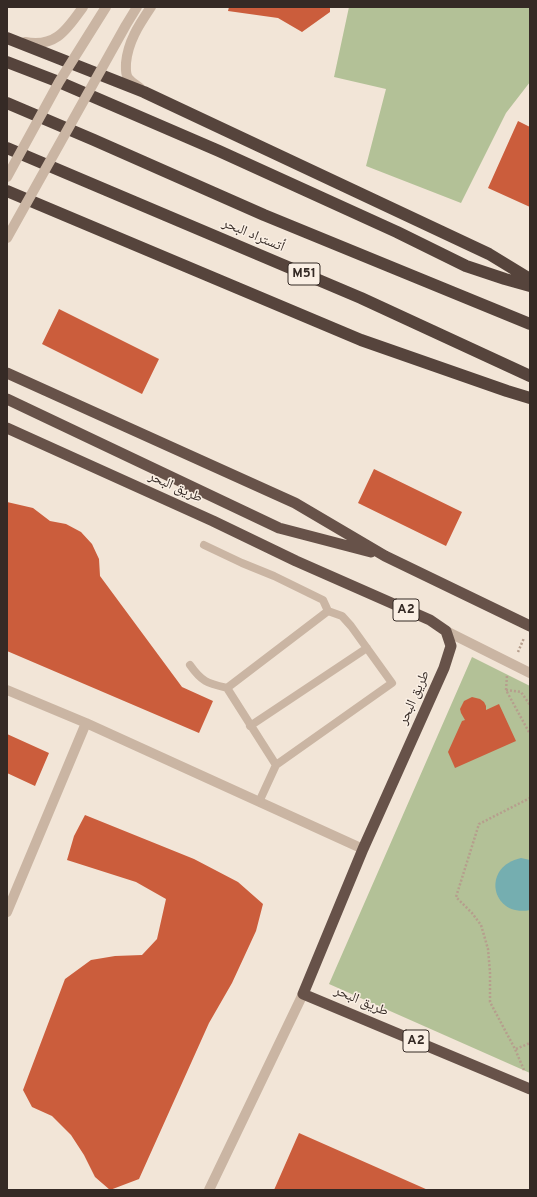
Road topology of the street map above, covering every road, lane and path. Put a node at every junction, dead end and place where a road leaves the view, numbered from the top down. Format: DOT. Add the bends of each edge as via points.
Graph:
graph roads {
  1 [pos="83,7"];
  2 [pos="106,7"];
  3 [pos="137,7"];
  4 [pos="151,7"];
  5 [pos="10,39"];
  6 [pos="7,62"];
  7 [pos="59,82"];
  8 [pos="144,92"];
  9 [pos="87,94"];
  10 [pos="7,103"];
  11 [pos="7,148"];
  12 [pos="7,177"];
  13 [pos="7,191"];
  14 [pos="28,200"];
  15 [pos="7,238"];
  16 [pos="530,279"];
  17 [pos="530,286"];
  18 [pos="530,324"];
  19 [pos="7,373"];
  20 [pos="530,376"];
  21 [pos="530,398"];
  22 [pos="7,399"];
  23 [pos="7,428"];
  24 [pos="204,545"];
  25 [pos="385,556"];
  26 [pos="328,611"];
  27 [pos="530,626"];
  28 [pos="446,631"];
  29 [pos="367,648"];
  30 [pos="190,665"];
  31 [pos="530,673"];
  32 [pos="226,688"];
  33 [pos="7,690"];
  34 [pos="530,705"];
  35 [pos="86,724"];
  36 [pos="250,726"];
  37 [pos="530,734"];
  38 [pos="276,765"];
  39 [pos="530,798"];
  40 [pos="259,802"];
  41 [pos="362,849"];
  42 [pos="7,912"];
  43 [pos="303,994"];
  44 [pos="530,1043"];
  45 [pos="515,1049"];
  46 [pos="518,1084"];
  47 [pos="530,1089"];
  48 [pos="209,1190"];
  1 -- 5 [label="street" via="60,36 51,41 32,44"];
  2 -- 7 [label="street, bridge"];
  3 -- 9 [label="street, bridge"];
  4 -- 8 [label="street" via="130,44 125,70 128,79"];
  5 -- 8 [label="highway"];
  6 -- 7 [label="highway"];
  7 -- 9 [label="highway"];
  7 -- 12 [label="street, bridge"];
  8 -- 16 [label="highway" via="489,254"];
  9 -- 14 [label="street, bridge"];
  9 -- 17 [label="highway" via="226,154 466,266"];
  10 -- 18 [label="highway, أتستراد البحر" via="264,215"];
  11 -- 20 [label="highway, أتستراد البحر / M51" via="361,298"];
  13 -- 14 [label="highway"];
  14 -- 15 [label="street, bridge"];
  14 -- 21 [label="highway" via="361,340"];
  19 -- 25 [label="highway" via="295,503"];
  22 -- 25 [label="highway" via="279,528"];
  23 -- 28 [label="highway, طريق البحر / A2" via="430,620"];
  24 -- 26 [label="lane" via="324,600"];
  25 -- 27 [label="highway"];
  26 -- 29 [label="lane" via="342,616"];
  26 -- 32 [label="lane"];
  28 -- 31 [label="street"];
  28 -- 41 [label="highway, طريق البحر" via="451,646 444,668"];
  29 -- 36 [label="lane"];
  29 -- 38 [label="lane" via="392,683"];
  30 -- 32 [label="lane" via="203,680"];
  32 -- 36 [label="lane"];
  33 -- 35 [label="street"];
  34 -- 37 [label="path" via="521,692 506,690"];
  35 -- 40 [label="street"];
  35 -- 42 [label="street"];
  36 -- 38 [label="lane"];
  38 -- 40 [label="lane"];
  39 -- 45 [label="path" via="479,824 456,897 481,925 488,949 490,1002"];
  40 -- 41 [label="street"];
  41 -- 43 [label="highway, طريق البحر"];
  43 -- 46 [label="highway, طريق البحر / A2"];
  43 -- 48 [label="street"];
  44 -- 45 [label="path"];
  45 -- 46 [label="path" via="524,1071"];
  46 -- 47 [label="highway, طريق البحر / A2"];
}
